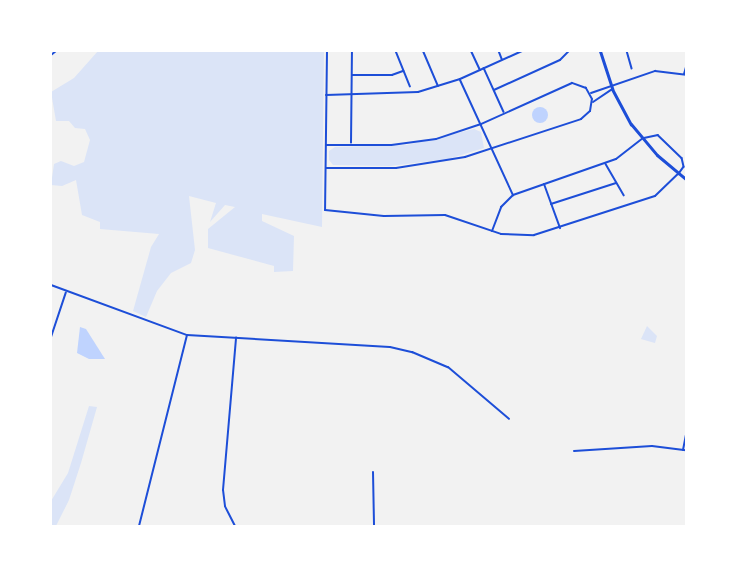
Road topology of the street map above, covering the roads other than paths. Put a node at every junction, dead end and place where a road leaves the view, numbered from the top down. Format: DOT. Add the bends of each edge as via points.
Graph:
graph roads {
  1 [pos="56,51"];
  2 [pos="327,51"];
  3 [pos="352,51"];
  4 [pos="396,51"];
  5 [pos="423,51"];
  6 [pos="471,51"];
  7 [pos="499,51"];
  8 [pos="522,51"];
  9 [pos="569,51"];
  10 [pos="600,51"];
  11 [pos="627,51"];
  12 [pos="51,55"];
  13 [pos="503,60"];
  14 [pos="686,67"];
  15 [pos="484,68"];
  16 [pos="632,68"];
  17 [pos="480,70"];
  18 [pos="403,71"];
  19 [pos="352,75"];
  20 [pos="685,75"];
  21 [pos="460,79"];
  22 [pos="411,86"];
  23 [pos="438,86"];
  24 [pos="612,89"];
  25 [pos="494,90"];
  26 [pos="590,93"];
  27 [pos="326,96"];
  28 [pos="351,96"];
  29 [pos="592,103"];
  30 [pos="505,113"];
  31 [pos="481,124"];
  32 [pos="642,139"];
  33 [pos="326,145"];
  34 [pos="351,145"];
  35 [pos="492,148"];
  36 [pos="606,163"];
  37 [pos="326,168"];
  38 [pos="678,174"];
  39 [pos="686,180"];
  40 [pos="544,183"];
  41 [pos="616,183"];
  42 [pos="513,195"];
  43 [pos="624,195"];
  44 [pos="551,204"];
  45 [pos="560,228"];
  46 [pos="492,231"];
  47 [pos="51,285"];
  48 [pos="66,291"];
  49 [pos="187,335"];
  50 [pos="51,338"];
  51 [pos="236,338"];
  52 [pos="509,419"];
  53 [pos="686,435"];
  54 [pos="685,450"];
  55 [pos="574,451"];
  56 [pos="373,471"];
  57 [pos="139,526"];
  58 [pos="235,526"];
  59 [pos="374,526"];
  1 -- 12 [label="street"];
  2 -- 27 [label="street"];
  3 -- 19 [label="lane"];
  4 -- 18 [label="lane"];
  5 -- 23 [label="street"];
  6 -- 17 [label="street"];
  7 -- 13 [label="lane"];
  8 -- 13 [label="street"];
  9 -- 25 [label="lane" via="560,60"];
  10 -- 24 [label="street"];
  11 -- 16 [label="lane"];
  13 -- 15 [label="street"];
  14 -- 20 [label="street"];
  15 -- 17 [label="street"];
  15 -- 25 [label="lane"];
  17 -- 21 [label="street"];
  18 -- 19 [label="lane" via="392,75"];
  18 -- 22 [label="lane"];
  19 -- 28 [label="lane"];
  20 -- 24 [label="street" via="655,72"];
  21 -- 23 [label="street"];
  21 -- 31 [label="street"];
  23 -- 28 [label="street" via="395,95"];
  24 -- 26 [label="street"];
  24 -- 29 [label="street"];
  24 -- 32 [label="street"];
  25 -- 30 [label="lane"];
  26 -- 29 [label="street"];
  26 -- 30 [label="street" via="578,83 567,84"];
  27 -- 28 [label="street"];
  27 -- 33 [label="street"];
  28 -- 34 [label="lane"];
  29 -- 35 [label="street" via="581,119"];
  30 -- 31 [label="street"];
  31 -- 34 [label="street" via="410,143"];
  31 -- 35 [label="street"];
  32 -- 36 [label="street"];
  32 -- 38 [label="street"];
  32 -- 38 [label="lane" via="658,135 682,158 684,167"];
  33 -- 34 [label="street"];
  33 -- 37 [label="street"];
  35 -- 37 [label="street" via="426,165"];
  35 -- 42 [label="street"];
  36 -- 40 [label="street"];
  36 -- 41 [label="lane"];
  37 -- 46 [label="street" via="325,210 445,215"];
  38 -- 39 [label="street"];
  38 -- 45 [label="street" via="656,196"];
  40 -- 42 [label="street"];
  40 -- 44 [label="street"];
  41 -- 43 [label="lane"];
  41 -- 44 [label="lane"];
  42 -- 46 [label="street" via="501,207"];
  44 -- 45 [label="street"];
  45 -- 46 [label="street" via="525,236"];
  47 -- 48 [label="street"];
  48 -- 49 [label="street"];
  48 -- 50 [label="street"];
  49 -- 51 [label="street"];
  49 -- 57 [label="street"];
  51 -- 52 [label="street" via="390,347 412,352 448,367"];
  51 -- 58 [label="street" via="223,490 225,506"];
  53 -- 54 [label="street"];
  54 -- 55 [label="street" via="652,446"];
  56 -- 59 [label="street"];
}
